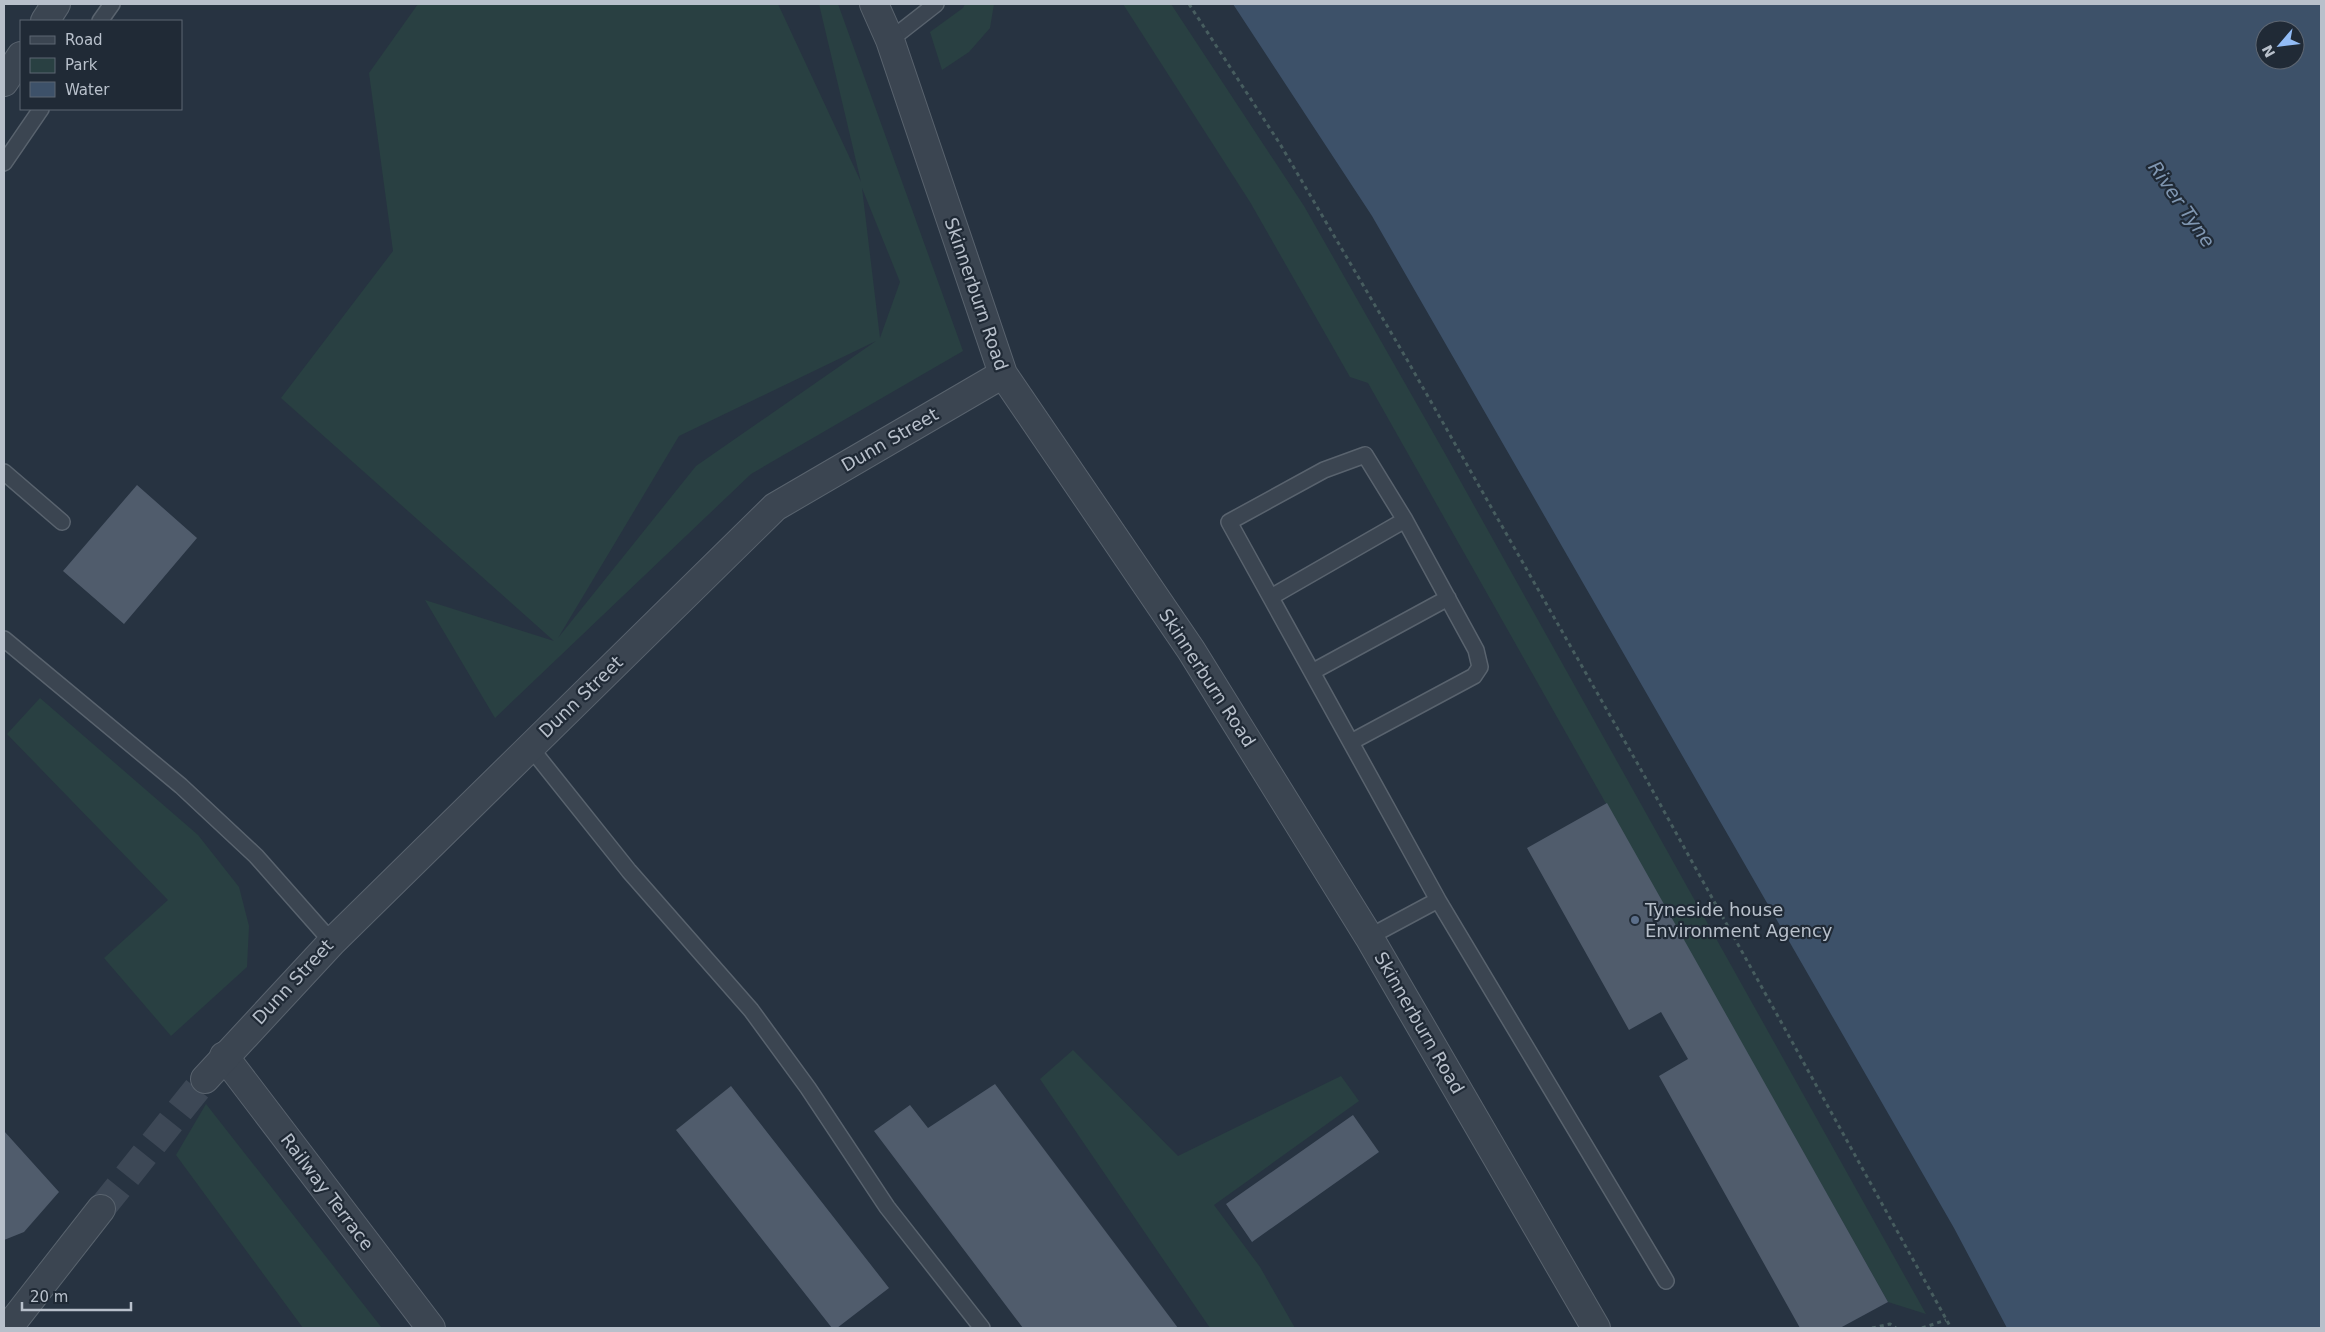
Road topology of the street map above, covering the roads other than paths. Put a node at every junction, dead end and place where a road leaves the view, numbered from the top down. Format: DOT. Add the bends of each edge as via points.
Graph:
graph roads {
  1 [pos="56,4"];
  2 [pos="112,4"];
  3 [pos="874,4"];
  4 [pos="936,4"];
  5 [pos="46,20"];
  6 [pos="101,20"];
  7 [pos="890,40"];
  8 [pos="20,58"];
  9 [pos="4,82"];
  10 [pos="40,110"];
  11 [pos="4,163"];
  12 [pos="1003,374"];
  13 [pos="4,472"];
  14 [pos="1405,520"];
  15 [pos="62,522"];
  16 [pos="1271,597"];
  17 [pos="1448,598"];
  18 [pos="4,639"];
  19 [pos="1312,672"];
  20 [pos="1351,742"];
  21 [pos="530,747"];
  22 [pos="1438,900"];
  23 [pos="1369,937"];
  24 [pos="332,942"];
  25 [pos="224,1056"];
  26 [pos="205,1078"];
  27 [pos="101,1209"];
  28 [pos="1666,1281"];
  29 [pos="8,1328"];
  30 [pos="431,1328"];
  31 [pos="982,1328"];
  32 [pos="1596,1328"];
  1 -- 5 [label="street"];
  2 -- 6 [label="lane"];
  3 -- 7 [label="street, Skinnerburn Road"];
  4 -- 7 [label="lane"];
  7 -- 12 [label="street, Skinnerburn Road"];
  8 -- 9 [label="street"];
  10 -- 11 [label="lane"];
  12 -- 21 [label="street, Dunn Street" via="775,507"];
  12 -- 23 [label="street, Skinnerburn Road" via="1191,650"];
  13 -- 15 [label="lane"];
  14 -- 16 [label="lane"];
  14 -- 16 [label="lane" via="1365,455 1324,470 1230,522"];
  14 -- 17 [label="lane"];
  16 -- 19 [label="lane"];
  17 -- 19 [label="lane"];
  17 -- 20 [label="lane" via="1476,650 1480,667 1474,676"];
  18 -- 24 [label="lane" via="181,786 256,856"];
  19 -- 20 [label="lane"];
  20 -- 22 [label="lane"];
  21 -- 24 [label="street, Dunn Street"];
  21 -- 31 [label="lane" via="629,871 751,1010 808,1088 887,1207"];
  22 -- 23 [label="lane"];
  22 -- 28 [label="lane"];
  23 -- 32 [label="street, Skinnerburn Road"];
  24 -- 25 [label="street, Dunn Street"];
  25 -- 26 [label="street, Dunn Street"];
  25 -- 30 [label="street, Railway Terrace"];
  27 -- 29 [label="street"];
}
